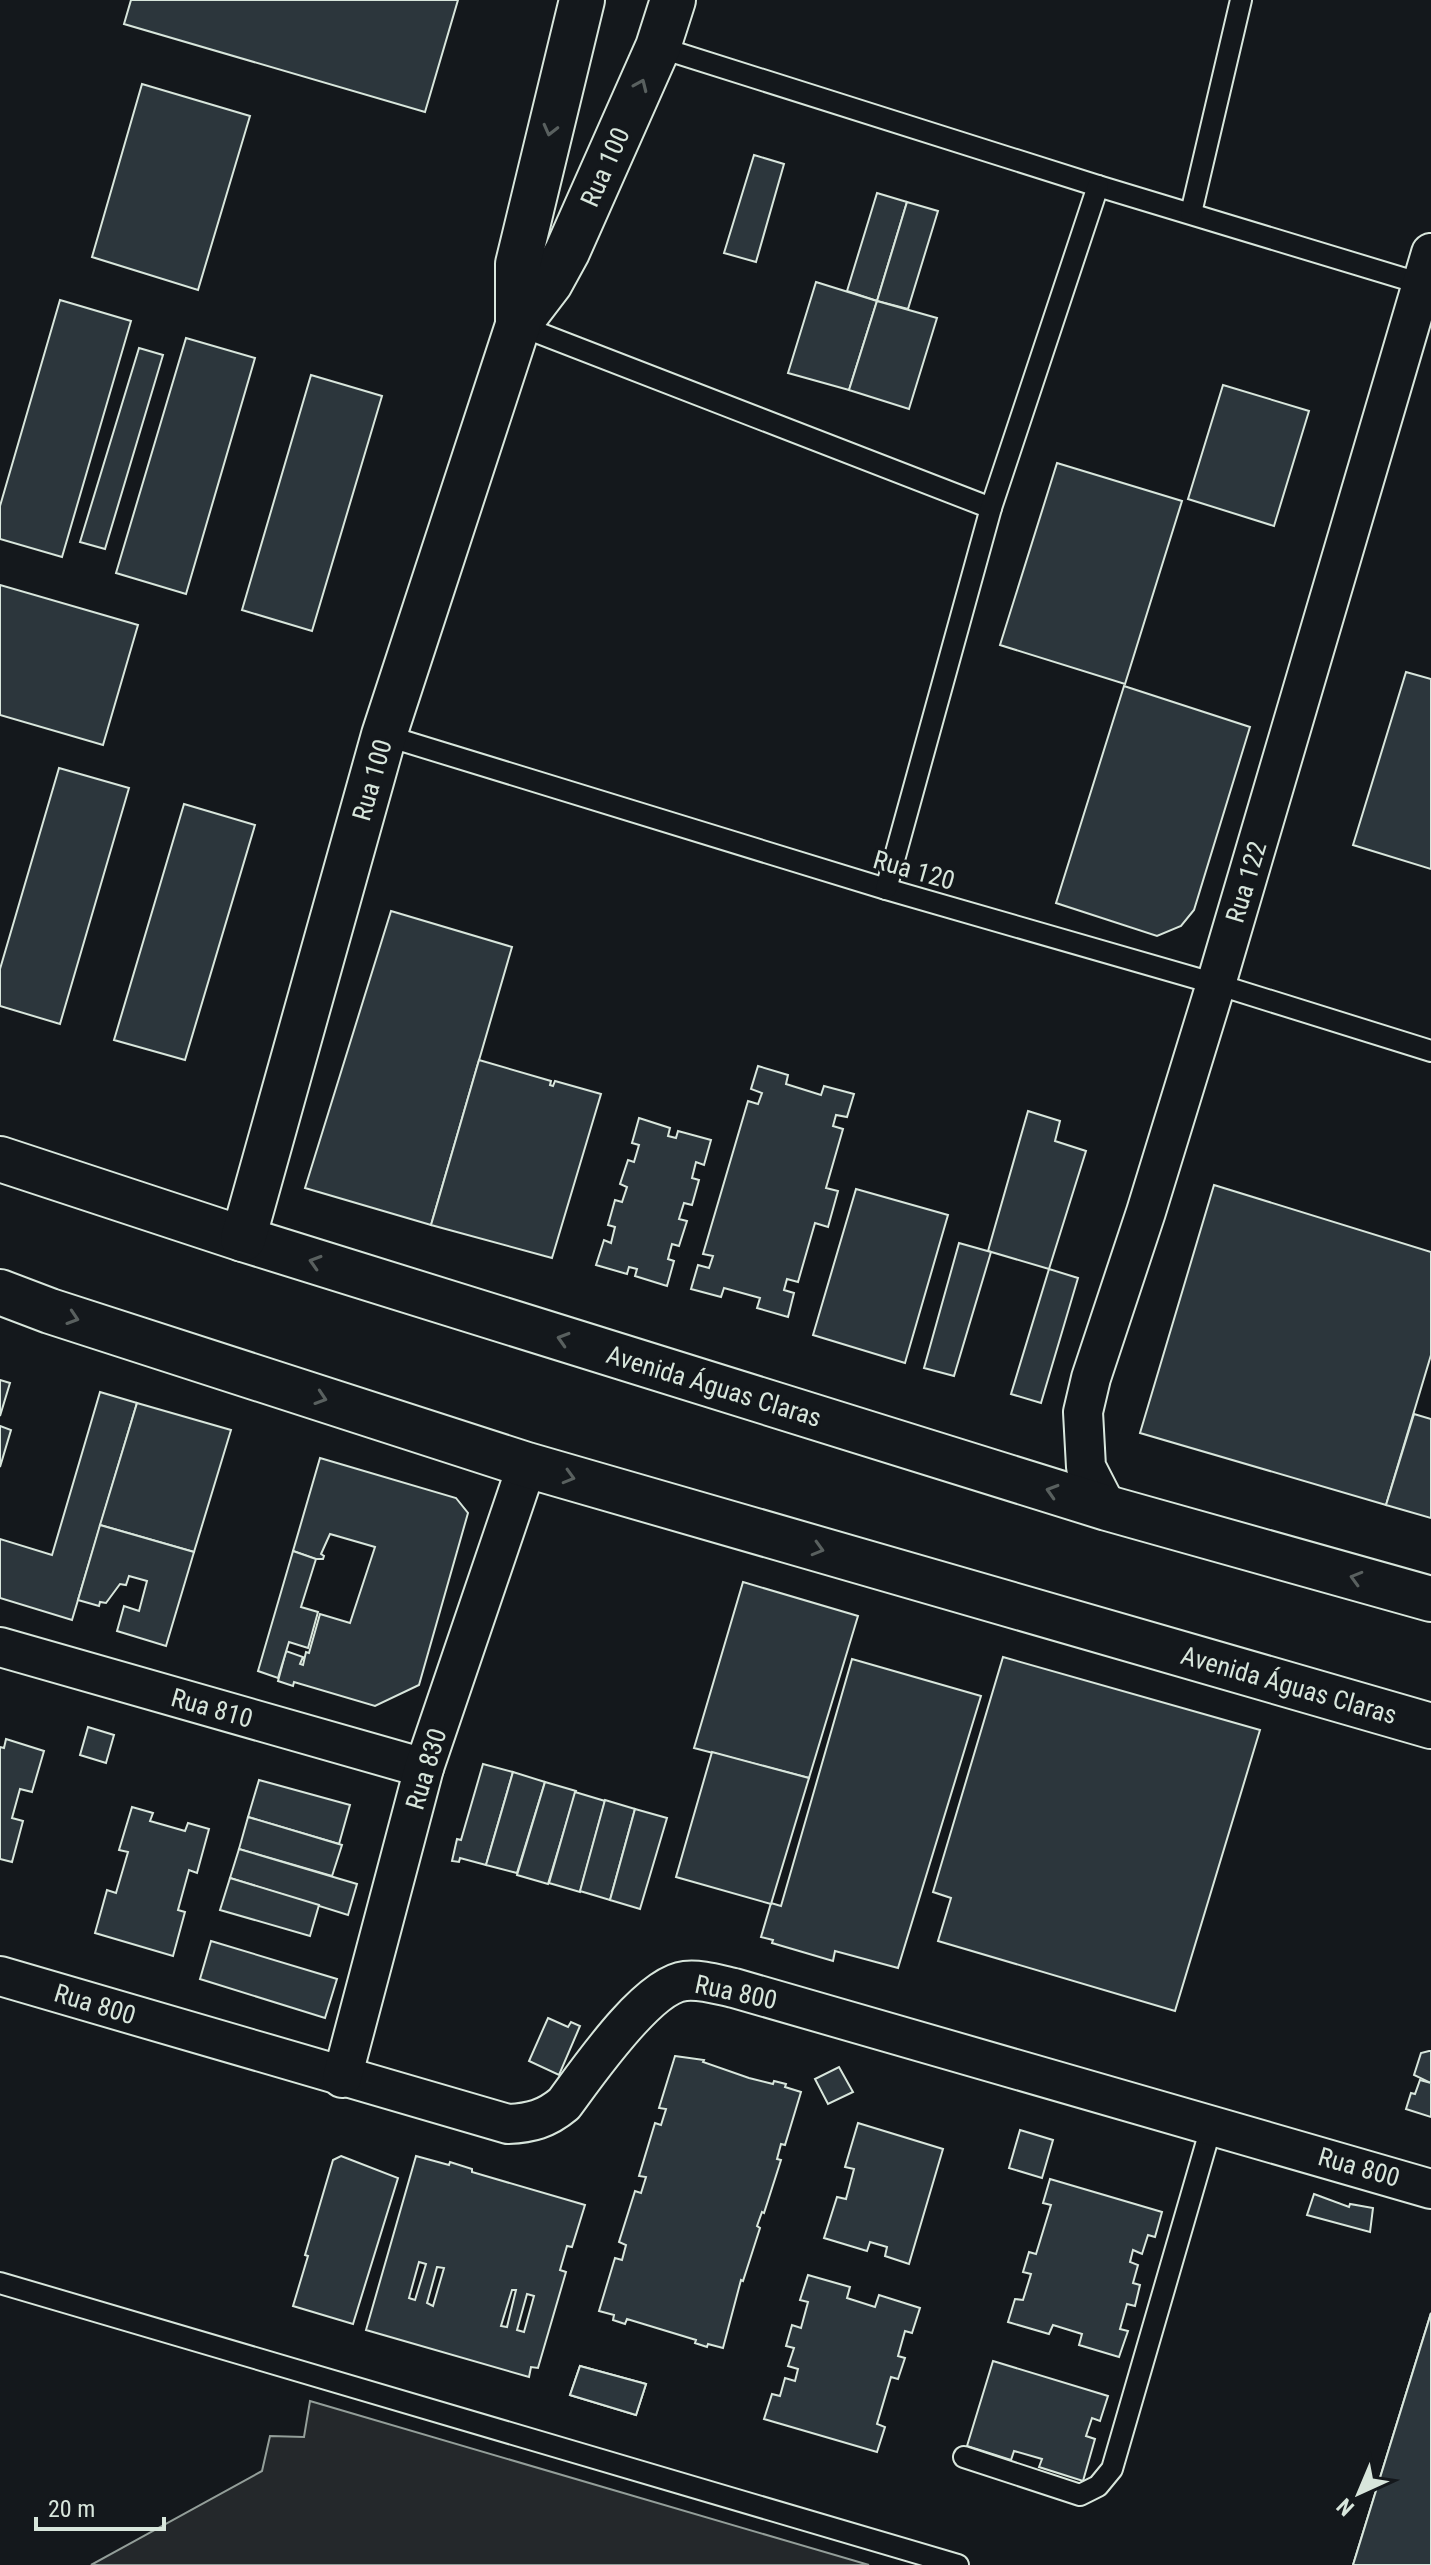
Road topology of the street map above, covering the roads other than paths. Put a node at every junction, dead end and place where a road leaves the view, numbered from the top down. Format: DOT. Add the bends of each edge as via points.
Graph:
graph roads {
  1 [pos="582,0"];
  2 [pos="673,0"];
  3 [pos="1241,0"];
  4 [pos="658,47"];
  5 [pos="1098,186"];
  6 [pos="1191,213"];
  7 [pos="1427,269"];
  8 [pos="518,325"];
  9 [pos="991,508"];
  10 [pos="384,735"];
  11 [pos="886,889"];
  12 [pos="1216,984"];
  13 [pos="1431,1051"];
  14 [pos="0,1159"];
  15 [pos="243,1239"];
  16 [pos="0,1292"];
  17 [pos="527,1465"];
  18 [pos="1107,1508"];
  19 [pos="1431,1599"];
  20 [pos="0,1647"];
  21 [pos="1431,1726"];
  22 [pos="424,1768"];
  23 [pos="0,1976"];
  24 [pos="342,2078"];
  25 [pos="1212,2124"];
  26 [pos="1431,2189"];
  27 [pos="0,2283"];
  28 [pos="964,2457"];
  29 [pos="958,2565"];
  1 -- 8 [label="main road, Rua 100, one-way" via="518,264"];
  2 -- 4 [label="main road, Rua 100"];
  3 -- 6 [label="lane"];
  4 -- 5 [label="lane"];
  8 -- 4 [label="main road, Rua 100, one-way" via="567,252"];
  5 -- 6 [label="lane"];
  5 -- 9 [label="lane"];
  6 -- 7 [label="lane"];
  7 -- 12 [label="street, Rua 122"];
  8 -- 9 [label="lane"];
  8 -- 10 [label="main road, Rua 100"];
  9 -- 11 [label="lane"];
  10 -- 11 [label="lane, Rua 120"];
  10 -- 15 [label="main road, Rua 100"];
  11 -- 12 [label="lane, Rua 120"];
  12 -- 13 [label="lane, Rua 120"];
  12 -- 18 [label="street, Rua 122" via="1083,1412 1086,1467"];
  14 -- 15 [label="main road, Avenida Águas Claras"];
  18 -- 15 [label="main road, Avenida Águas Claras, one-way"];
  16 -- 17 [label="main road, Avenida Águas Claras, one-way"];
  17 -- 21 [label="main road, Avenida Águas Claras, one-way"];
  17 -- 22 [label="street, Rua 830"];
  19 -- 18 [label="main road, Avenida Águas Claras, one-way"];
  20 -- 22 [label="street, Rua 810"];
  22 -- 24 [label="street, Rua 830"];
  23 -- 24 [label="street, Rua 800"];
  24 -- 25 [label="street, Rua 800" via="508,2124 530,2123 564,2104 657,1993 671,1984 697,1981"];
  25 -- 26 [label="street, Rua 800"];
  25 -- 28 [label="lane" via="1112,2469 1098,2486 1080,2495"];
  27 -- 29 [label="lane"];
}
